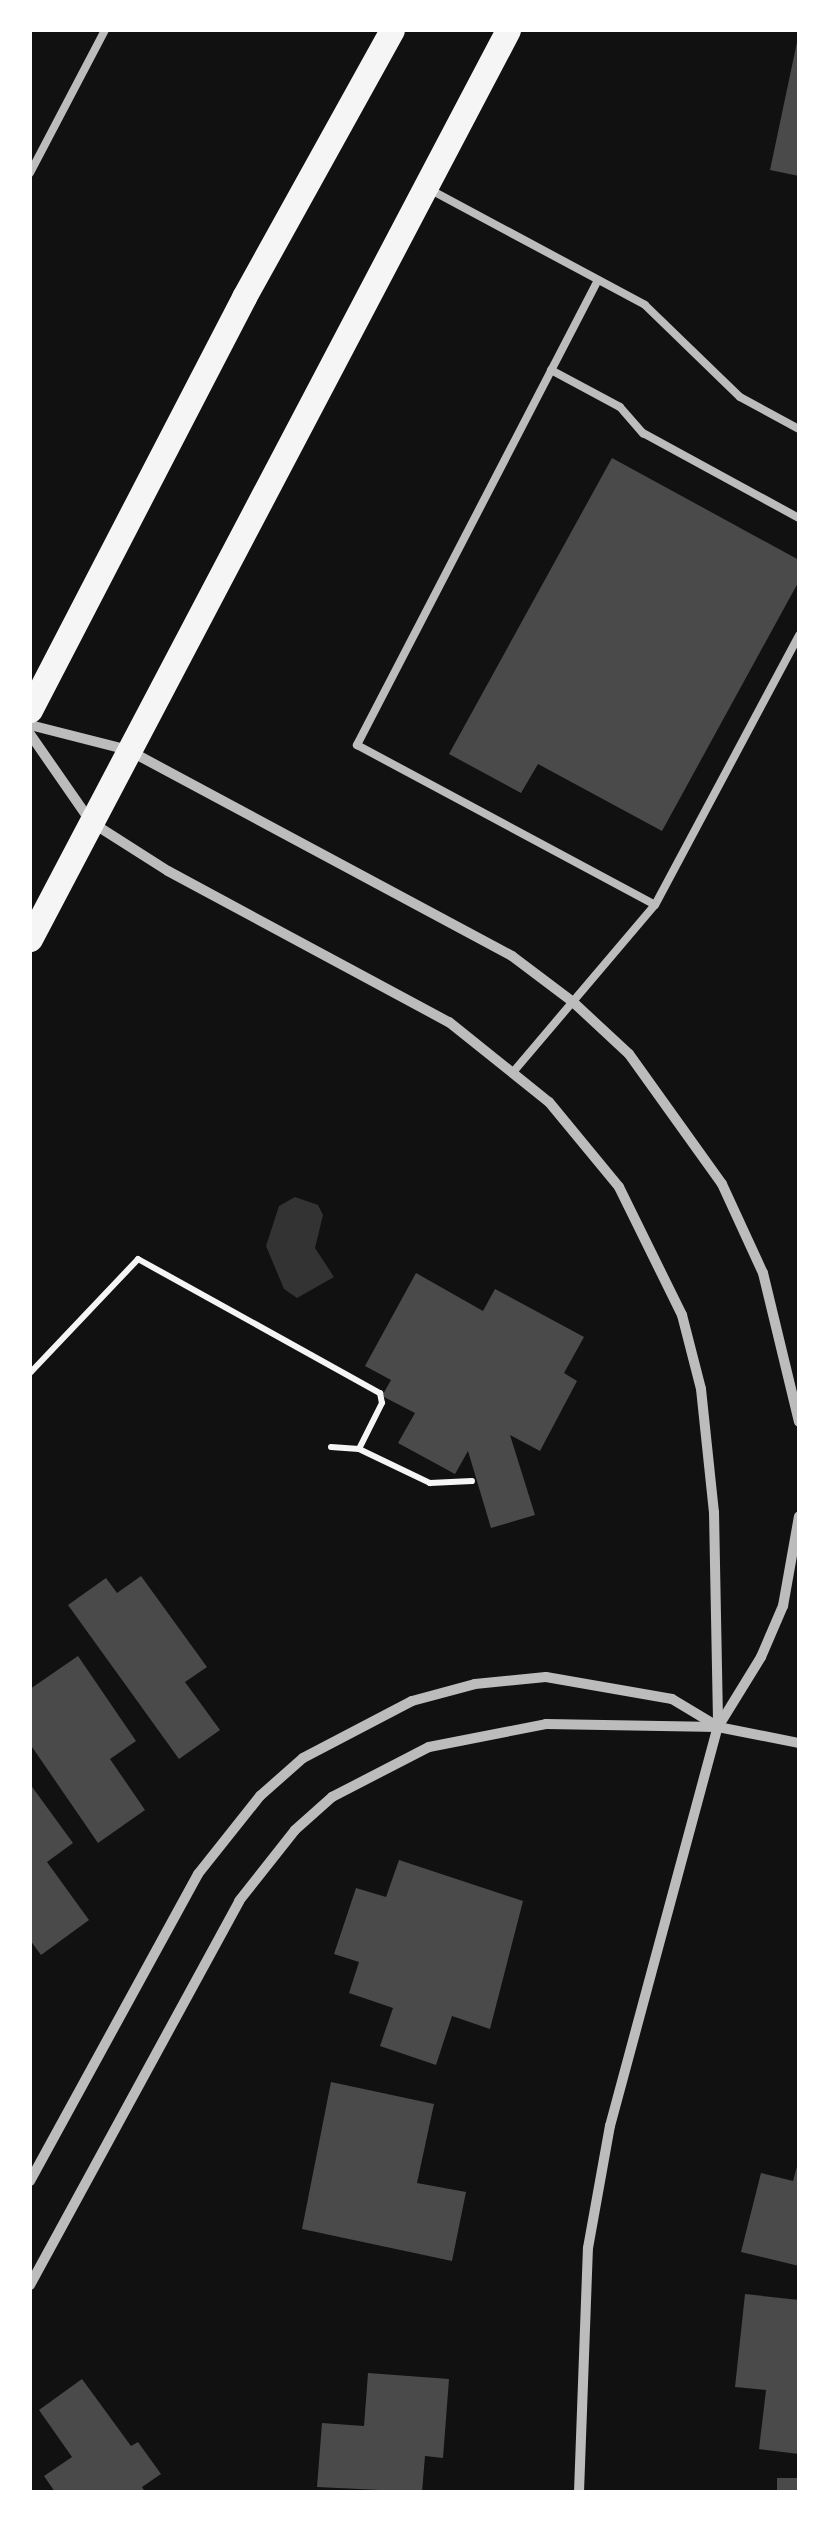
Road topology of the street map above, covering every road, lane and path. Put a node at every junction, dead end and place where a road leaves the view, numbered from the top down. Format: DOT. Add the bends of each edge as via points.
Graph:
graph roads {
  1 [pos="105,30"];
  2 [pos="392,30"];
  3 [pos="508,30"];
  4 [pos="30,173"];
  5 [pos="425,187"];
  6 [pos="598,280"];
  7 [pos="552,370"];
  8 [pos="799,429"];
  9 [pos="799,518"];
  10 [pos="799,635"];
  11 [pos="30,710"];
  12 [pos="30,725"];
  13 [pos="30,734"];
  14 [pos="128,750"];
  15 [pos="91,822"];
  16 [pos="655,905"];
  17 [pos="30,940"];
  18 [pos="573,1002"];
  19 [pos="514,1072"];
  20 [pos="30,1373"];
  21 [pos="799,1422"];
  22 [pos="331,1447"];
  23 [pos="359,1449"];
  24 [pos="472,1481"];
  25 [pos="799,1516"];
  26 [pos="718,1727"];
  27 [pos="799,1742"];
  28 [pos="30,2182"];
  29 [pos="30,2286"];
  30 [pos="579,2492"];
  1 -- 4 [label="lane"];
  2 -- 11 [label="main road" via="244,296"];
  3 -- 5 [label="main road"];
  5 -- 6 [label="lane"];
  5 -- 14 [label="main road"];
  6 -- 7 [label="lane"];
  6 -- 8 [label="lane" via="645,305 740,397"];
  7 -- 9 [label="lane" via="620,407 643,434"];
  7 -- 16 [label="lane" via="357,745"];
  10 -- 16 [label="lane"];
  12 -- 14 [label="street"];
  13 -- 15 [label="street"];
  14 -- 15 [label="main road"];
  14 -- 18 [label="street" via="497,948"];
  15 -- 17 [label="main road"];
  15 -- 19 [label="street" via="168,871 392,987"];
  16 -- 18 [label="lane"];
  18 -- 19 [label="lane"];
  18 -- 21 [label="street" via="629,1054 722,1184 763,1273"];
  19 -- 26 [label="street" via="586,1142 619,1187 682,1315 711,1452"];
  20 -- 23 [label="path" via="138,1259 380,1394 382,1403"];
  22 -- 23 [label="path"];
  23 -- 24 [label="path" via="430,1483"];
  25 -- 26 [label="street" via="783,1606 762,1658"];
  26 -- 27 [label="street"];
  26 -- 28 [label="street" via="672,1700 546,1677 475,1684 412,1701 303,1758 260,1796 198,1874"];
  26 -- 29 [label="street" via="594,1723 485,1732 429,1747 332,1797 295,1830 239,1900"];
  26 -- 30 [label="street" via="634,2024 588,2248"];
}
